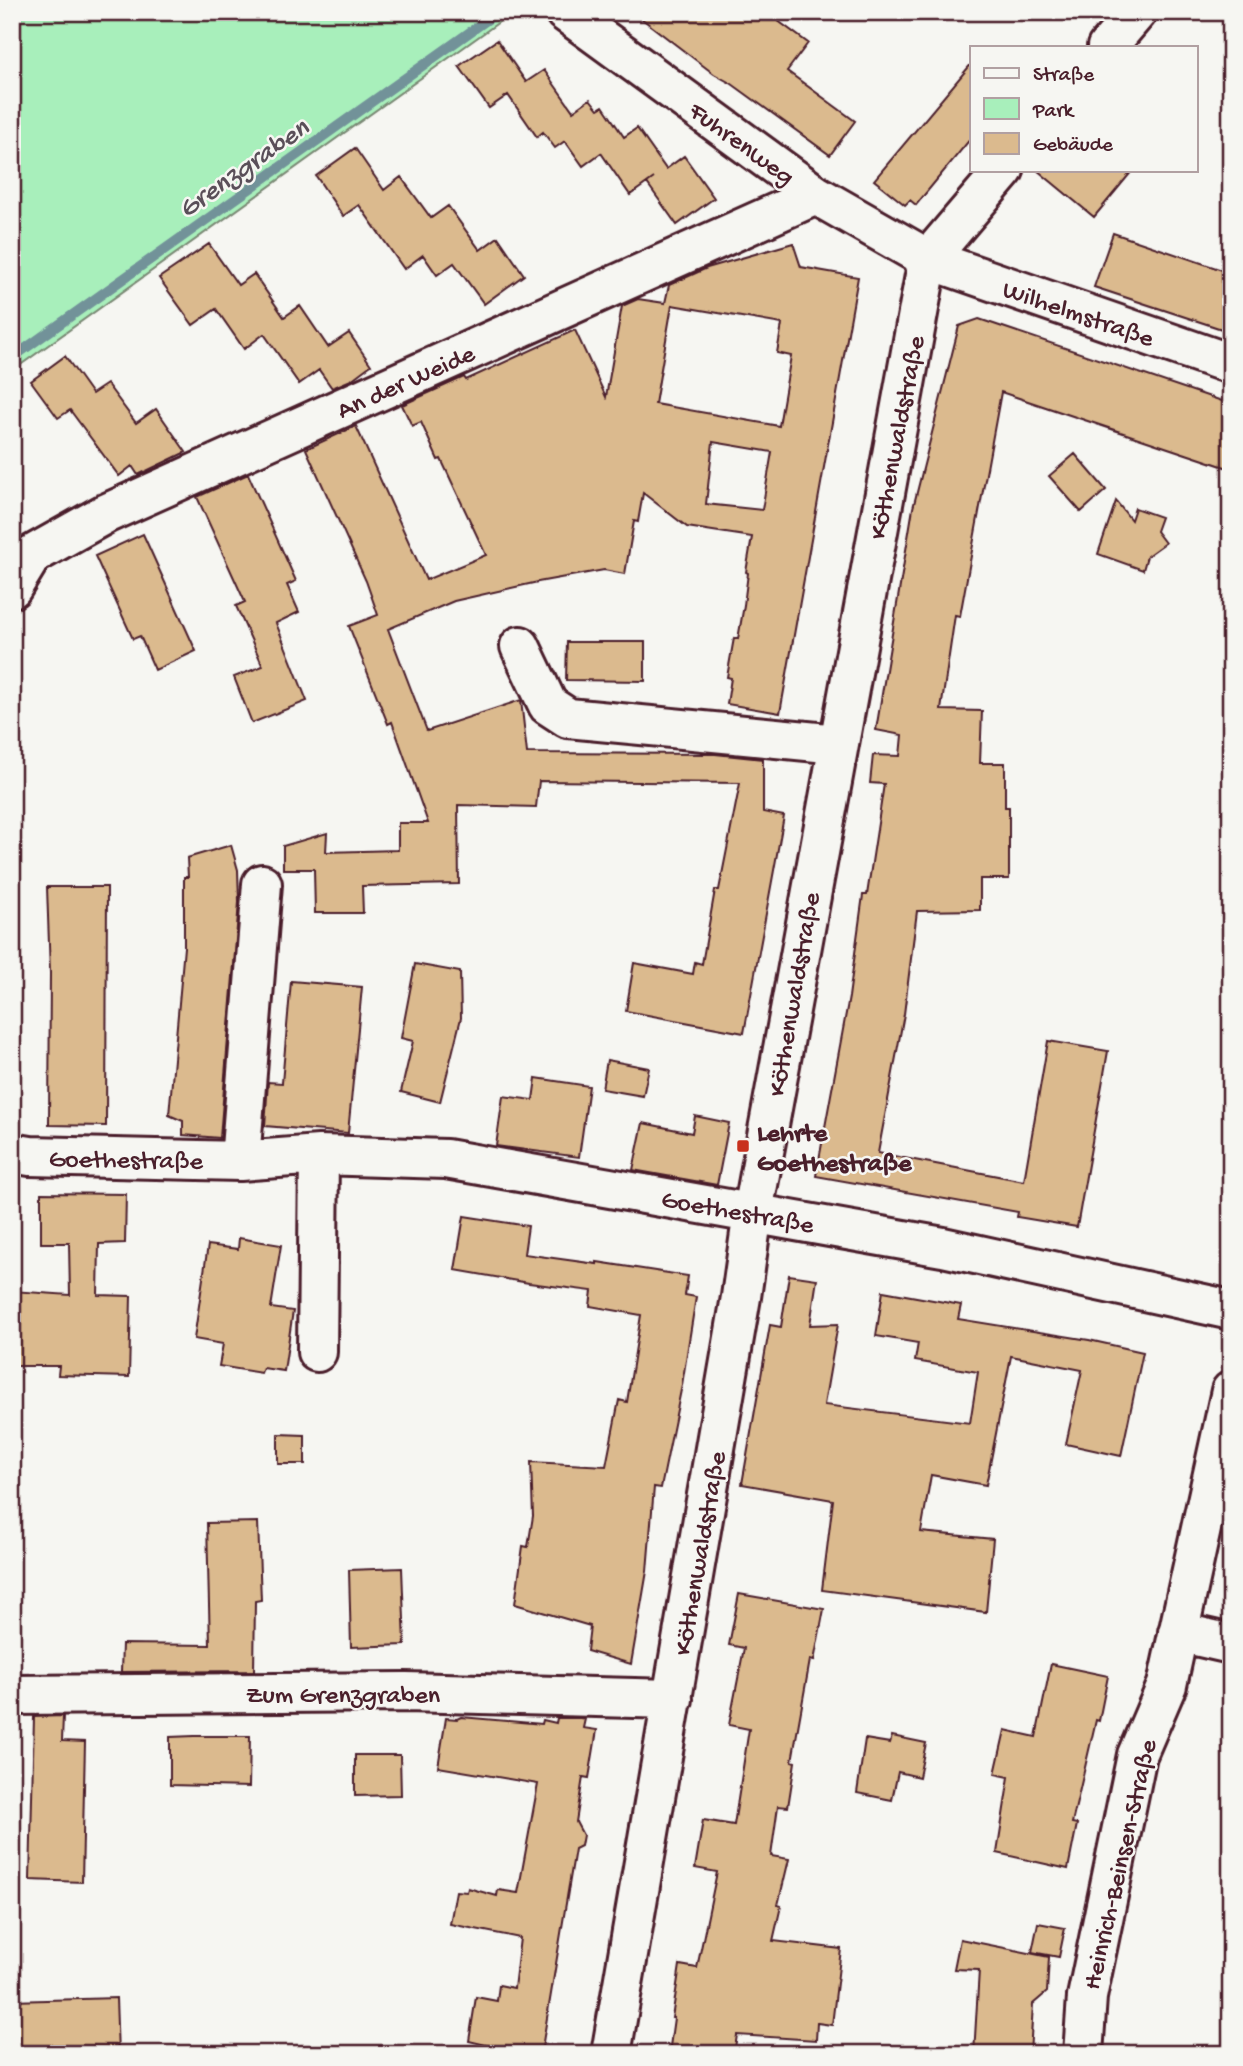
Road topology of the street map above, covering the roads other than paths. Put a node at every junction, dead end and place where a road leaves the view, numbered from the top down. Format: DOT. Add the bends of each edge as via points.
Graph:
graph roads {
  1 [pos="565,12"];
  2 [pos="1137,12"];
  3 [pos="1108,46"];
  4 [pos="1002,172"];
  5 [pos="816,195"];
  6 [pos="928,259"];
  7 [pos="1231,364"];
  8 [pos="12,588"];
  9 [pos="520,646"];
  10 [pos="838,744"];
  11 [pos="262,884"];
  12 [pos="12,1153"];
  13 [pos="319,1155"];
  14 [pos="240,1161"];
  15 [pos="753,1212"];
  16 [pos="1231,1310"];
  17 [pos="317,1352"];
  18 [pos="1231,1391"];
  19 [pos="1178,1632"];
  20 [pos="1231,1644"];
  21 [pos="12,1695"];
  22 [pos="673,1699"];
  23 [pos="611,2054"];
  24 [pos="1083,2054"];
  1 -- 5 [label="street, Fuhrenweg"];
  2 -- 3 [label="street"];
  4 -- 6 [label="street, Köthenwaldstraße"];
  5 -- 6 [label="street, Fuhrenweg"];
  5 -- 8 [label="street, An der Weide" via="106,514 32,555"];
  6 -- 7 [label="street, Wilhelmstraße"];
  6 -- 10 [label="street, Köthenwaldstraße"];
  9 -- 10 [label="street" via="548,705 568,718"];
  10 -- 15 [label="street, Köthenwaldstraße"];
  11 -- 14 [label="street, Goethestraße"];
  12 -- 14 [label="street, Goethestraße"];
  13 -- 14 [label="street, Goethestraße"];
  13 -- 15 [label="street, Goethestraße" via="446,1159"];
  13 -- 17 [label="street"];
  15 -- 16 [label="street, Goethestraße" via="943,1247"];
  15 -- 22 [label="street, Köthenwaldstraße"];
  18 -- 19 [label="street, Heinrich-Beinsen-Straße"];
  19 -- 20 [label="street"];
  19 -- 24 [label="street, Heinrich-Beinsen-Straße" via="1167,1685 1137,1755 1087,1997"];
  21 -- 22 [label="street, Zum Grenzgraben" via="407,1692"];
  22 -- 23 [label="street, Köthenwaldstraße"];
}
